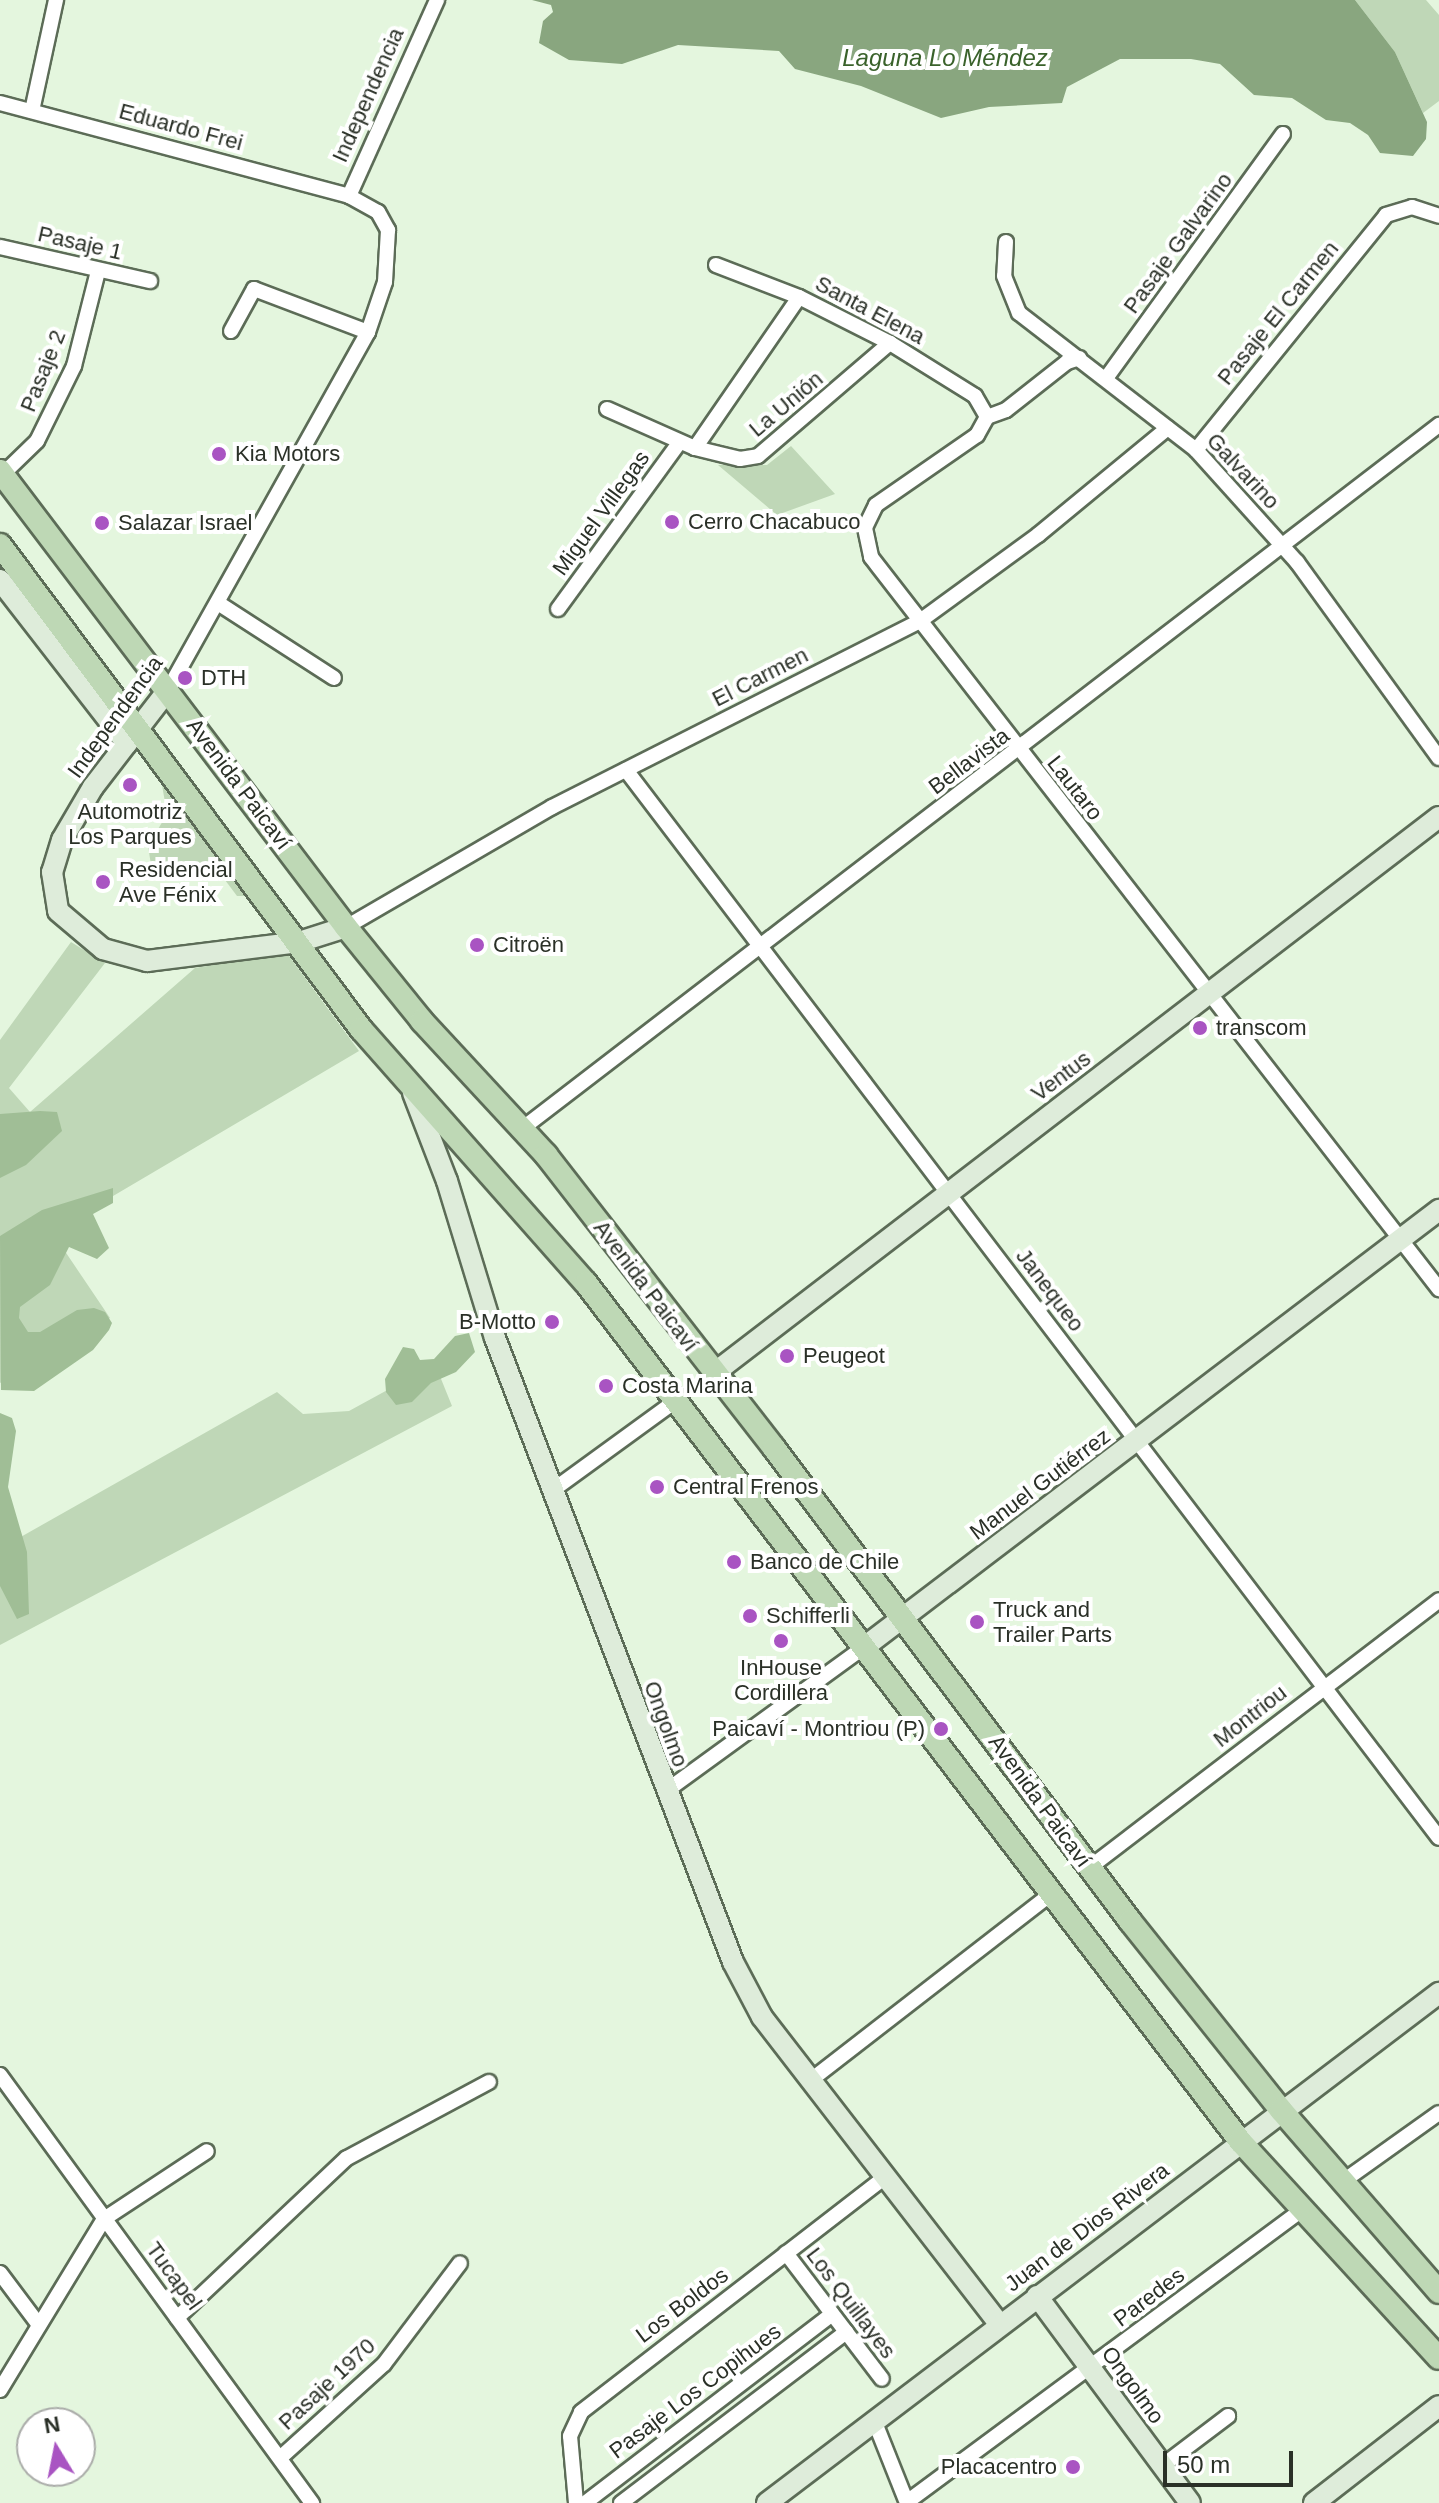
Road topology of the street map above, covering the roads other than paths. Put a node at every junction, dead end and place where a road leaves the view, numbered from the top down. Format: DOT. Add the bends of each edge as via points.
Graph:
graph roads {
  1 [pos="56,0"];
  2 [pos="437,0"];
  3 [pos="0,103"];
  4 [pos="32,111"];
  5 [pos="1283,134"];
  6 [pos="349,196"];
  7 [pos="1439,216"];
  8 [pos="1006,242"];
  9 [pos="0,247"];
  10 [pos="716,265"];
  11 [pos="98,271"];
  12 [pos="150,281"];
  13 [pos="799,297"];
  14 [pos="231,331"];
  15 [pos="368,332"];
  16 [pos="890,343"];
  17 [pos="1079,358"];
  18 [pos="1107,377"];
  19 [pos="607,409"];
  20 [pos="987,417"];
  21 [pos="1439,425"];
  22 [pos="1168,428"];
  23 [pos="679,443"];
  24 [pos="695,448"];
  25 [pos="1196,450"];
  26 [pos="1,472"];
  27 [pos="0,545"];
  28 [pos="1282,547"];
  29 [pos="0,580"];
  30 [pos="218,603"];
  31 [pos="558,609"];
  32 [pos="920,621"];
  33 [pos="334,678"];
  34 [pos="168,690"];
  35 [pos="134,737"];
  36 [pos="1018,751"];
  37 [pos="1439,758"];
  38 [pos="626,770"];
  39 [pos="1439,817"];
  40 [pos="346,927"];
  41 [pos="299,942"];
  42 [pos="762,947"];
  43 [pos="1208,994"];
  44 [pos="406,1079"];
  45 [pos="523,1128"];
  46 [pos="948,1193"];
  47 [pos="1439,1210"];
  48 [pos="1401,1240"];
  49 [pos="1439,1289"];
  50 [pos="713,1374"];
  51 [pos="677,1400"];
  52 [pos="1137,1441"];
  53 [pos="553,1490"];
  54 [pos="1439,1600"];
  55 [pos="905,1617"];
  56 [pos="863,1648"];
  57 [pos="1324,1687"];
  58 [pos="666,1791"];
  59 [pos="1439,1838"];
  60 [pos="1089,1868"];
  61 [pos="1053,1892"];
  62 [pos="1439,1993"];
  63 [pos="0,2075"];
  64 [pos="811,2080"];
  65 [pos="489,2082"];
  66 [pos="5,2094"];
  67 [pos="1281,2110"];
  68 [pos="1439,2113"];
  69 [pos="1240,2141"];
  70 [pos="207,2151"];
  71 [pos="885,2177"];
  72 [pos="1345,2180"];
  73 [pos="1301,2210"];
  74 [pos="104,2219"];
  75 [pos="786,2253"];
  76 [pos="460,2263"];
  77 [pos="0,2273"];
  78 [pos="1439,2292"];
  79 [pos="1037,2296"];
  80 [pos="832,2314"];
  81 [pos="177,2318"];
  82 [pos="999,2324"];
  83 [pos="39,2325"];
  84 [pos="846,2332"];
  85 [pos="1439,2358"];
  86 [pos="1091,2368"];
  87 [pos="882,2379"];
  88 [pos="0,2390"];
  89 [pos="1439,2406"];
  90 [pos="1228,2416"];
  91 [pos="874,2420"];
  92 [pos="280,2458"];
  93 [pos="1162,2466"];
  94 [pos="907,2502"];
  95 [pos="312,2503"];
  96 [pos="576,2503"];
  97 [pos="585,2503"];
  98 [pos="621,2503"];
  99 [pos="767,2503"];
  100 [pos="1190,2503"];
  101 [pos="1314,2503"];
  1 -- 4 [label="street"];
  2 -- 6 [label="street, Independencia"];
  3 -- 4 [label="street, Eduardo Frei"];
  4 -- 6 [label="street, Eduardo Frei"];
  5 -- 18 [label="street, Pasaje Galvarino"];
  6 -- 15 [label="street, Independencia" via="378,212 388,230 385,282"];
  7 -- 25 [label="street, Pasaje El Carmen" via="1419,208 1398,208 1381,220"];
  8 -- 17 [label="street, Galvarino" via="1004,276 1012,302"];
  9 -- 11 [label="street, Pasaje 1"];
  10 -- 13 [label="street, Santa Elena"];
  11 -- 12 [label="street, Pasaje 1"];
  11 -- 26 [label="street, Pasaje 2" via="74,366 37,441"];
  13 -- 16 [label="street, Santa Elena"];
  13 -- 24 [label="street"];
  14 -- 15 [label="street" via="254,289"];
  15 -- 30 [label="street, Independencia"];
  16 -- 20 [label="street, Santa Elena" via="975,396"];
  16 -- 24 [label="street, La Unión" via="758,456 740,459"];
  17 -- 18 [label="street, Galvarino"];
  17 -- 20 [label="street, Lautaro" via="1006,410"];
  18 -- 22 [label="street, Galvarino"];
  19 -- 23 [label="street"];
  20 -- 32 [label="street, Lautaro" via="977,435 883,499 868,520 865,538 871,557"];
  21 -- 28 [label="street, Bellavista"];
  22 -- 25 [label="street, Galvarino"];
  22 -- 32 [label="street, El Carmen" via="1038,535"];
  23 -- 24 [label="street"];
  23 -- 31 [label="street, Miguel Villegas"];
  25 -- 28 [label="street, Galvarino"];
  26 -- 34 [label="main road, Avenida Paicaví"];
  27 -- 35 [label="main road, Avenida Paicaví"];
  28 -- 36 [label="street, Bellavista"];
  28 -- 37 [label="street, Galvarino"];
  29 -- 35 [label="street, Avenida Paicaví"];
  30 -- 33 [label="street"];
  30 -- 34 [label="street, Independencia"];
  32 -- 36 [label="street, Lautaro"];
  32 -- 38 [label="street, El Carmen"];
  34 -- 35 [label="street, Independencia"];
  34 -- 40 [label="main road, Avenida Paicaví"];
  35 -- 41 [label="main road, Avenida Paicaví"];
  35 -- 41 [label="street, Independencia" via="93,787 59,847 52,872 53,902 67,921 103,949 147,961"];
  36 -- 42 [label="street, Bellavista"];
  36 -- 43 [label="street, Lautaro"];
  38 -- 40 [label="street, El Carmen"];
  38 -- 42 [label="street, Janequeo"];
  39 -- 43 [label="street, Ventus"];
  40 -- 41 [label="street, Independencia"];
  40 -- 45 [label="main road, Avenida Paicaví" via="422,1021"];
  41 -- 44 [label="main road, Avenida Paicaví" via="375,1046"];
  42 -- 45 [label="street, Bellavista"];
  42 -- 46 [label="street, Janequeo"];
  43 -- 46 [label="street, Ventus"];
  43 -- 48 [label="street, Lautaro"];
  44 -- 51 [label="main road, Avenida Paicaví" via="544,1232"];
  44 -- 53 [label="street, Ongolmo" via="431,1132 488,1317"];
  45 -- 50 [label="main road, Avenida Paicaví"];
  46 -- 50 [label="street, Ventus"];
  46 -- 52 [label="street, Janequeo"];
  47 -- 48 [label="street, Manuel Gutiérrez"];
  48 -- 49 [label="street, Lautaro"];
  48 -- 52 [label="street, Manuel Gutiérrez"];
  50 -- 55 [label="main road, Avenida Paicaví"];
  51 -- 53 [label="street"];
  51 -- 56 [label="main road, Avenida Paicaví"];
  52 -- 55 [label="street, Manuel Gutiérrez"];
  52 -- 57 [label="street, Janequeo"];
  53 -- 58 [label="street, Ongolmo"];
  54 -- 57 [label="street, Montriou"];
  55 -- 56 [label="street, Manuel Gutiérrez"];
  55 -- 60 [label="main road, Avenida Paicaví"];
  56 -- 58 [label="street, Manuel Gutiérrez"];
  56 -- 61 [label="main road, Avenida Paicaví"];
  57 -- 59 [label="street, Janequeo"];
  57 -- 60 [label="street, Montriou"];
  58 -- 64 [label="street, Ongolmo" via="744,1986"];
  60 -- 67 [label="main road, Avenida Paicaví"];
  61 -- 64 [label="street"];
  61 -- 69 [label="main road, Avenida Paicaví"];
  62 -- 67 [label="street, Juan de Dios Rivera"];
  63 -- 66 [label="street, Tucapel"];
  64 -- 71 [label="street, Ongolmo"];
  65 -- 81 [label="street" via="347,2158"];
  66 -- 74 [label="street, Tucapel"];
  67 -- 69 [label="street, Juan de Dios Rivera"];
  67 -- 72 [label="main road, Avenida Paicaví"];
  68 -- 72 [label="street"];
  69 -- 73 [label="main road, Avenida Paicaví"];
  69 -- 79 [label="street, Juan de Dios Rivera"];
  70 -- 74 [label="street"];
  71 -- 75 [label="street, Los Boldos"];
  71 -- 82 [label="street, Ongolmo"];
  72 -- 78 [label="main road, Avenida Paicaví"];
  73 -- 85 [label="main road, Avenida Paicaví"];
  73 -- 86 [label="street, Paredes"];
  74 -- 81 [label="street, Tucapel"];
  74 -- 83 [label="street"];
  75 -- 80 [label="street, Los Quillayes"];
  75 -- 96 [label="street, Los Boldos" via="581,2412 570,2436"];
  76 -- 92 [label="street, Pasaje 1970" via="384,2364"];
  77 -- 83 [label="street"];
  79 -- 82 [label="street, Juan de Dios Rivera"];
  79 -- 86 [label="street, Ongolmo"];
  80 -- 84 [label="street, Los Quillayes"];
  80 -- 97 [label="street, Pasaje Los Copihues"];
  81 -- 92 [label="street, Tucapel"];
  82 -- 91 [label="street, Juan de Dios Rivera"];
  83 -- 88 [label="street"];
  84 -- 87 [label="street, Los Quillayes"];
  84 -- 98 [label="street, Pasaje Los Copihues"];
  86 -- 93 [label="street, Ongolmo"];
  86 -- 94 [label="street, Paredes"];
  89 -- 101 [label="street"];
  90 -- 93 [label="street"];
  91 -- 94 [label="street"];
  91 -- 99 [label="street, Juan de Dios Rivera"];
  92 -- 95 [label="street, Tucapel"];
  93 -- 100 [label="street, Ongolmo"];
}
